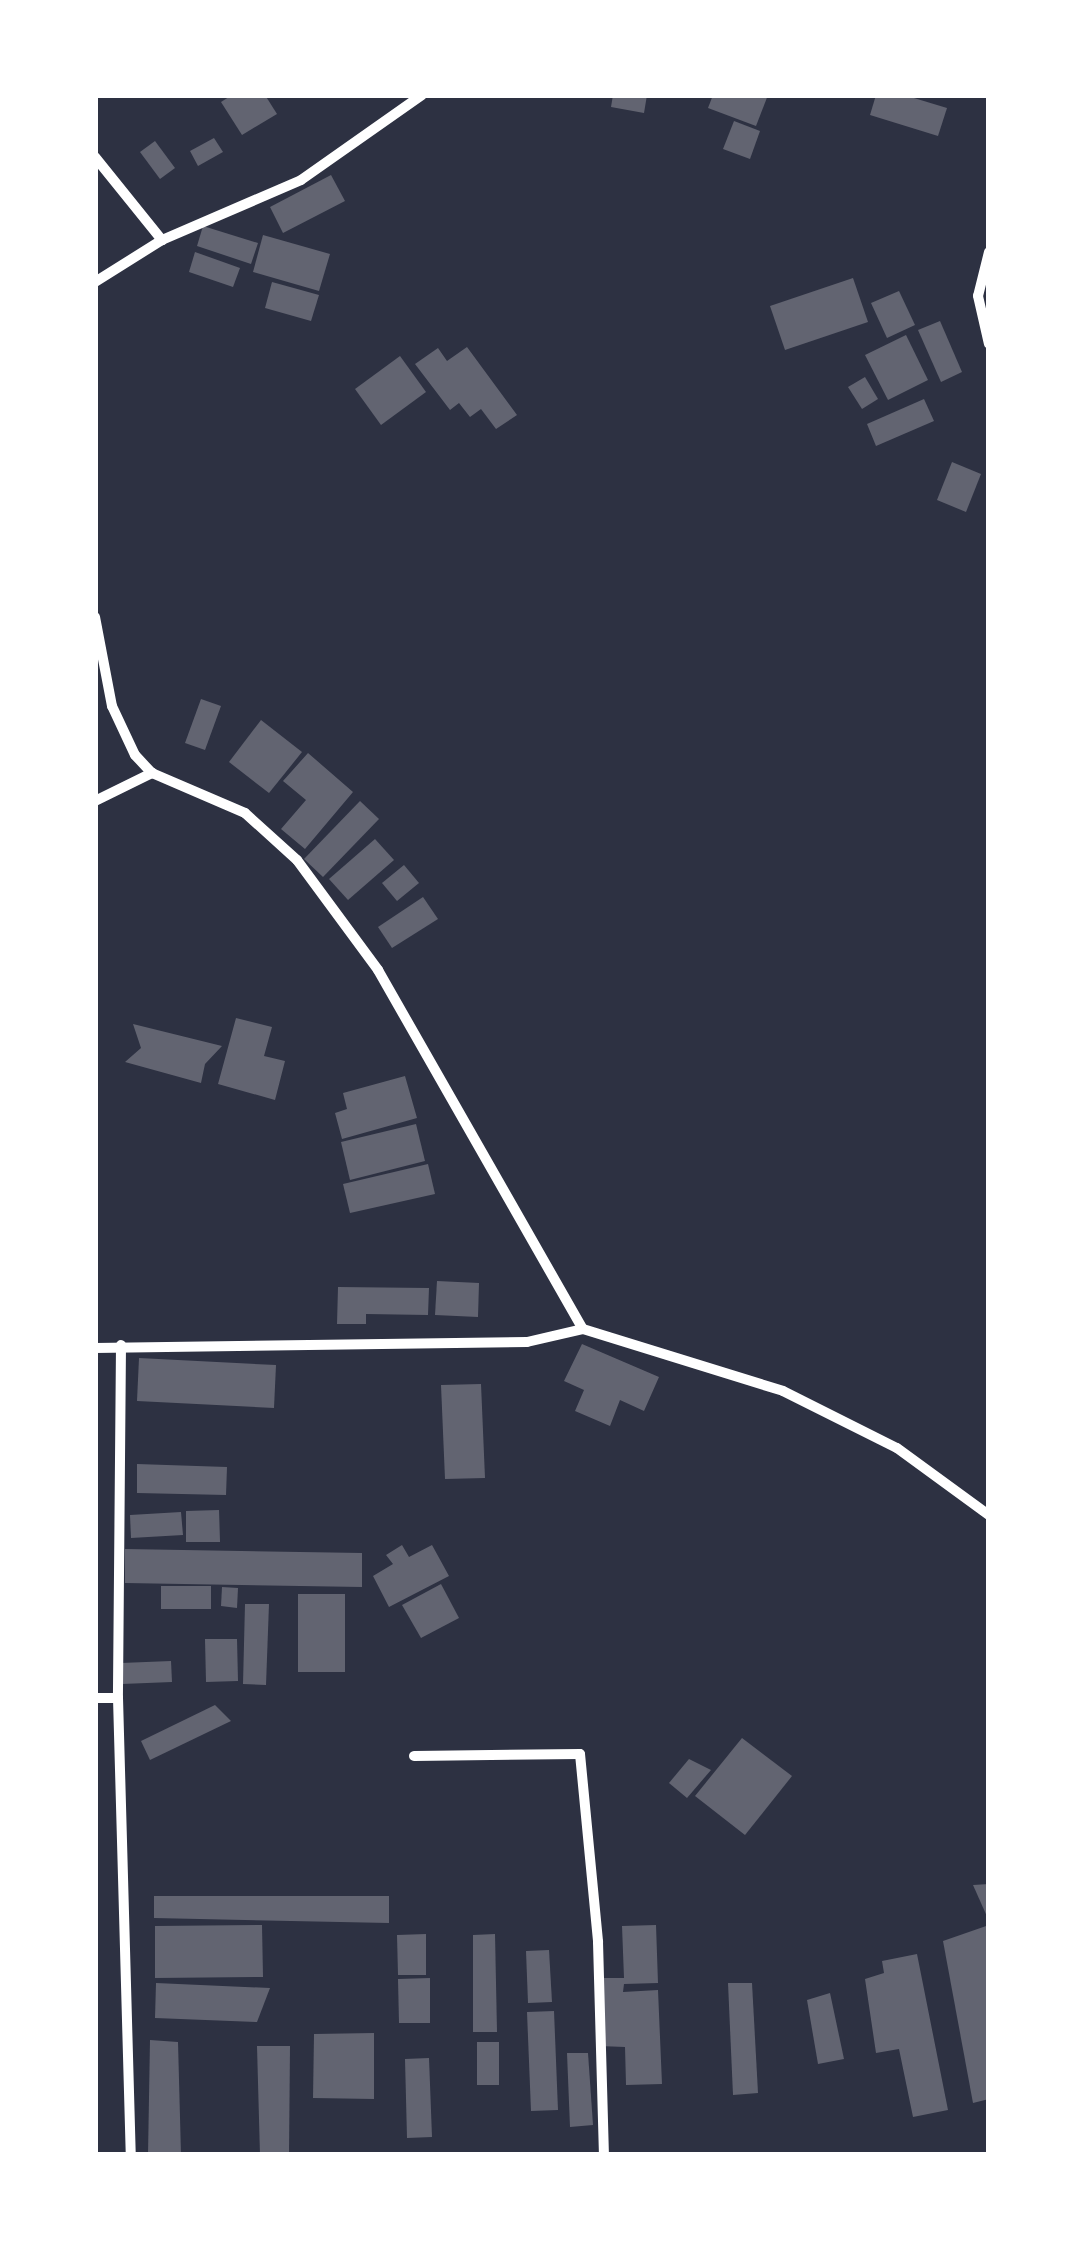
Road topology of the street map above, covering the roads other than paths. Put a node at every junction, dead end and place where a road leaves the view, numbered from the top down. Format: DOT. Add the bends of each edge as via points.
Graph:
graph roads {
  1 [pos="422,95"];
  2 [pos="95,157"];
  3 [pos="162,240"];
  4 [pos="989,252"];
  5 [pos="95,282"];
  6 [pos="989,344"];
  7 [pos="95,617"];
  8 [pos="152,773"];
  9 [pos="95,801"];
  10 [pos="583,1329"];
  11 [pos="121,1346"];
  12 [pos="95,1348"];
  13 [pos="989,1515"];
  14 [pos="95,1698"];
  15 [pos="118,1698"];
  16 [pos="414,1756"];
  17 [pos="131,2155"];
  18 [pos="604,2155"];
  1 -- 3 [label="street" via="300,180"];
  2 -- 3 [label="street"];
  3 -- 5 [label="street"];
  4 -- 6 [label="street" via="978,296"];
  7 -- 8 [label="street" via="112,706"];
  8 -- 9 [label="street"];
  8 -- 10 [label="street" via="244,813 297,860 378,970"];
  10 -- 11 [label="street" via="527,1342"];
  10 -- 13 [label="street" via="783,1391 897,1448"];
  11 -- 12 [label="street"];
  11 -- 15 [label="street"];
  14 -- 15 [label="street"];
  15 -- 17 [label="street"];
  16 -- 18 [label="street" via="580,1754 598,1942"];
}
